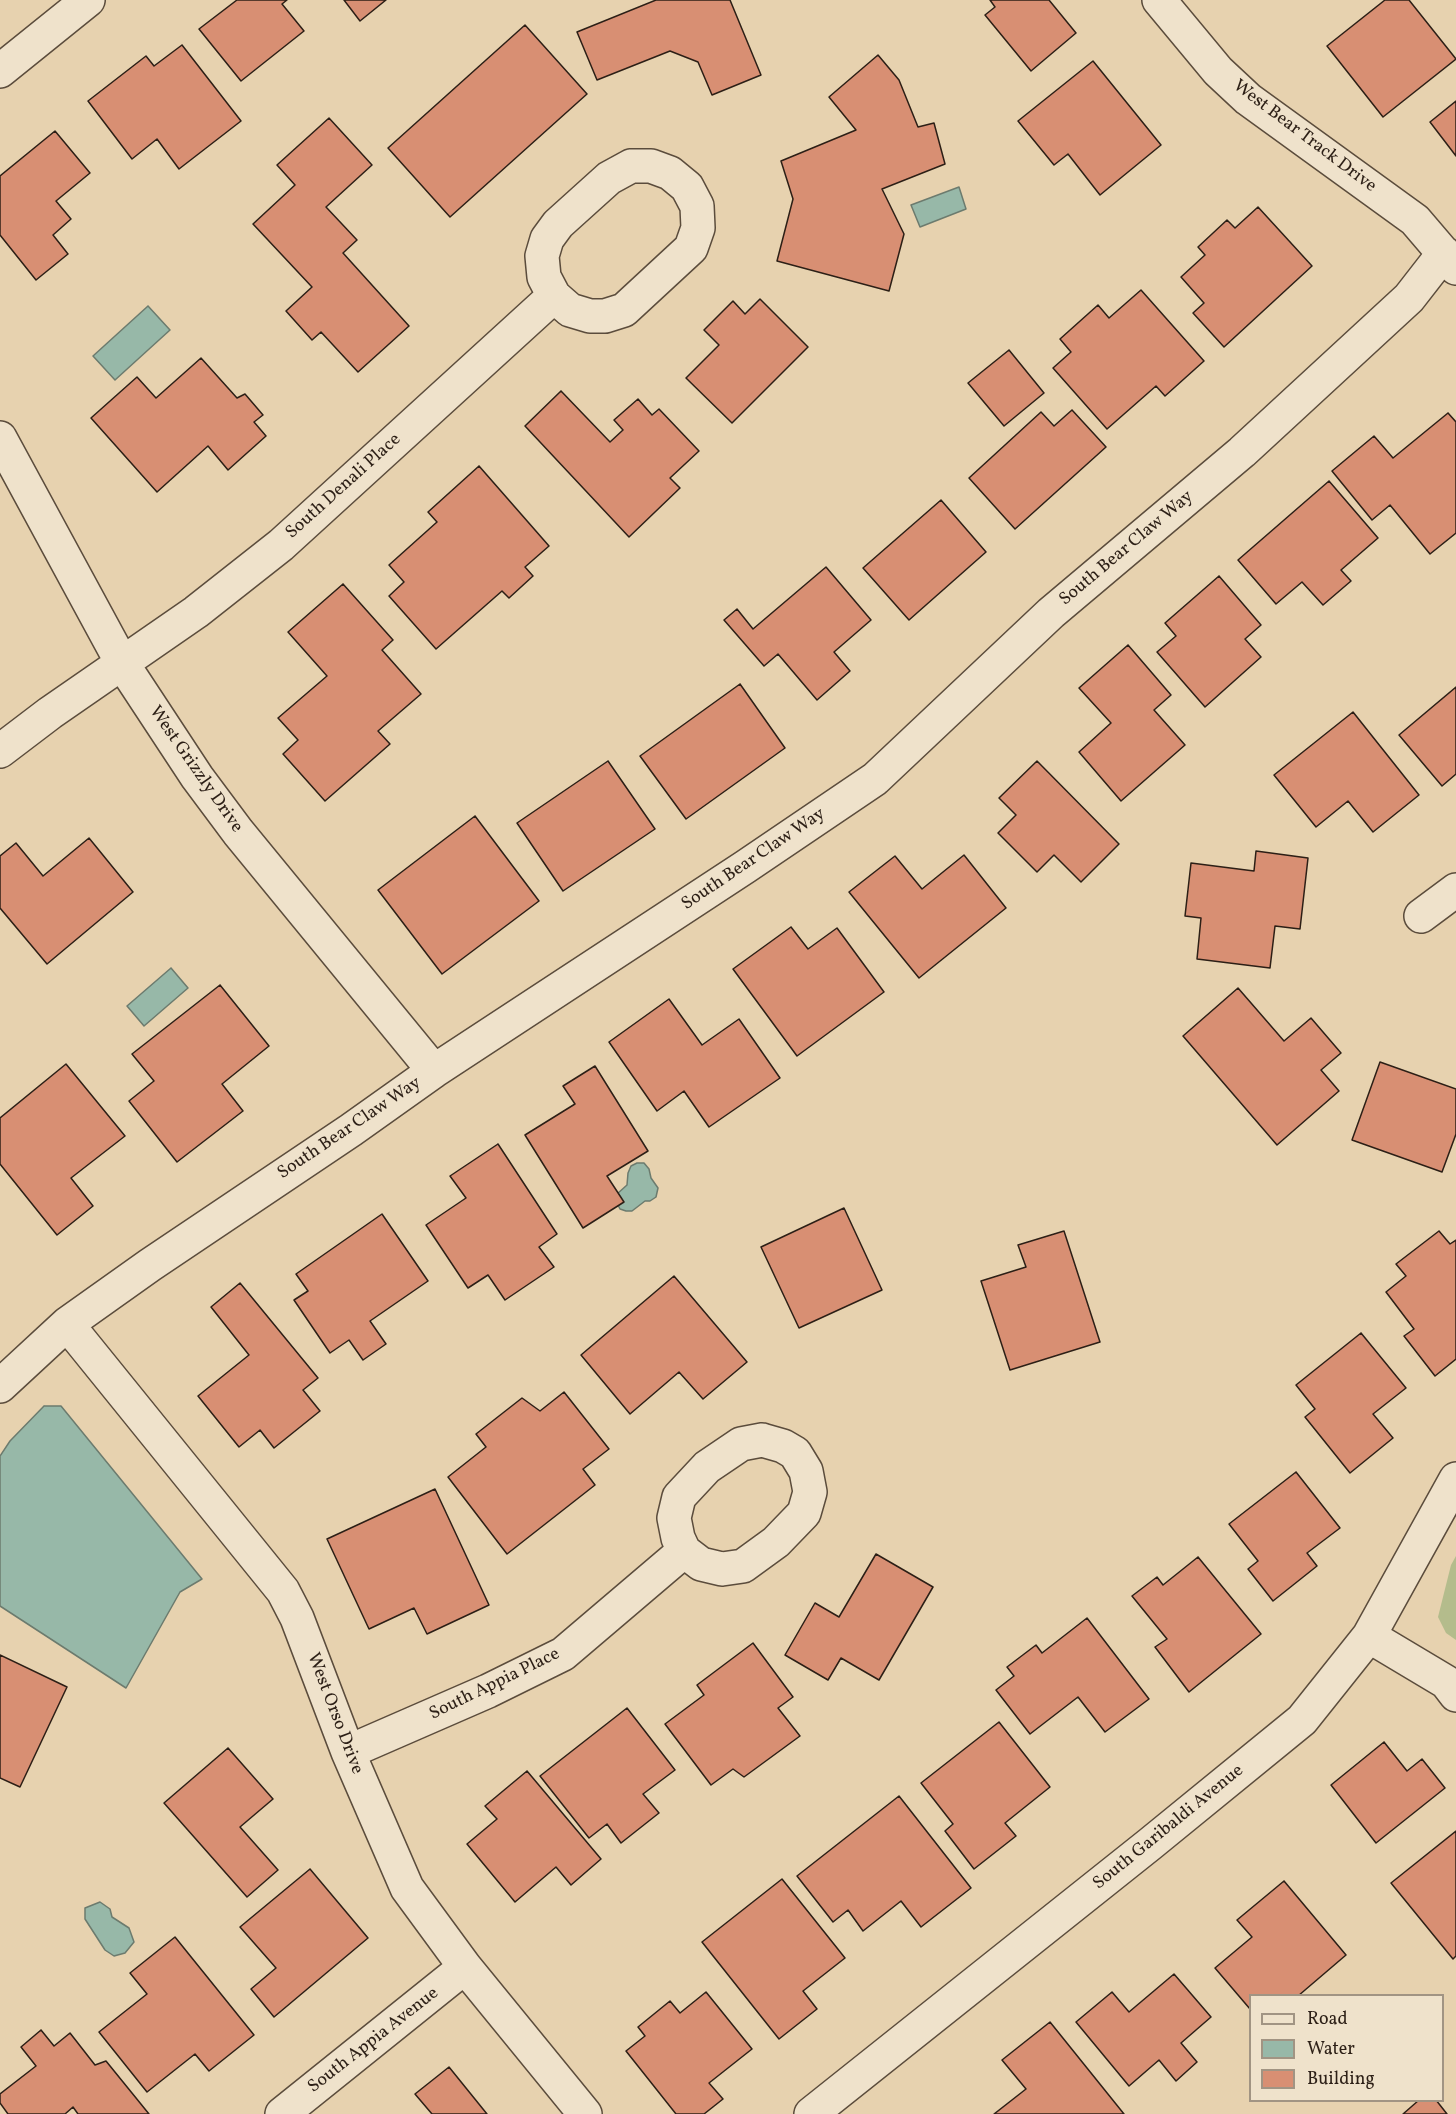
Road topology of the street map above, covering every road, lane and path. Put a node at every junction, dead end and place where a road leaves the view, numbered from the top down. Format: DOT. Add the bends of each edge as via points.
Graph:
graph roads {
  1 [pos="88,0"];
  2 [pos="1159,0"];
  3 [pos="0,71"];
  4 [pos="1450,261"];
  5 [pos="554,296"];
  6 [pos="0,438"];
  7 [pos="122,663"];
  8 [pos="0,751"];
  9 [pos="1456,890"];
  10 [pos="1421,916"];
  11 [pos="434,1071"];
  12 [pos="67,1324"];
  13 [pos="0,1386"];
  14 [pos="1456,1479"];
  15 [pos="684,1551"];
  16 [pos="1369,1636"];
  17 [pos="1456,1695"];
  18 [pos="348,1752"];
  19 [pos="465,1967"];
  20 [pos="282,2114"];
  21 [pos="585,2114"];
  22 [pos="811,2114"];
  1 -- 3 [label="street"];
  2 -- 4 [label="street, West Bear Track Drive" via="1248,99 1415,220"];
  4 -- 11 [label="street, South Bear Claw Way" via="1242,452 1051,613 875,779"];
  5 -- 5 [label="street" via="570,310 590,316 624,310 691,248 698,228 697,206 687,187 670,173 651,166 631,166 609,178 547,239 544,277"];
  5 -- 7 [label="street, South Denali Place" via="281,545 196,612"];
  6 -- 7 [label="street, West Grizzly Drive"];
  7 -- 8 [label="street, South Denali Place"];
  7 -- 11 [label="street, West Grizzly Drive" via="238,832"];
  9 -- 10 [label="street"];
  11 -- 12 [label="street, South Bear Claw Way"];
  12 -- 13 [label="street, South Bear Claw Way"];
  12 -- 18 [label="street, West Orso Drive" via="283,1591"];
  14 -- 16 [label="street, South Garibaldi Avenue"];
  15 -- 18 [label="street, South Appia Place" via="562,1654"];
  16 -- 17 [label="street" via="1446,1682"];
  16 -- 22 [label="street, South Garibaldi Avenue" via="1302,1720"];
  18 -- 19 [label="street, West Orso Drive" via="407,1888"];
  19 -- 20 [label="street, South Appia Avenue"];
  19 -- 21 [label="street, West Orso Drive"];
}
